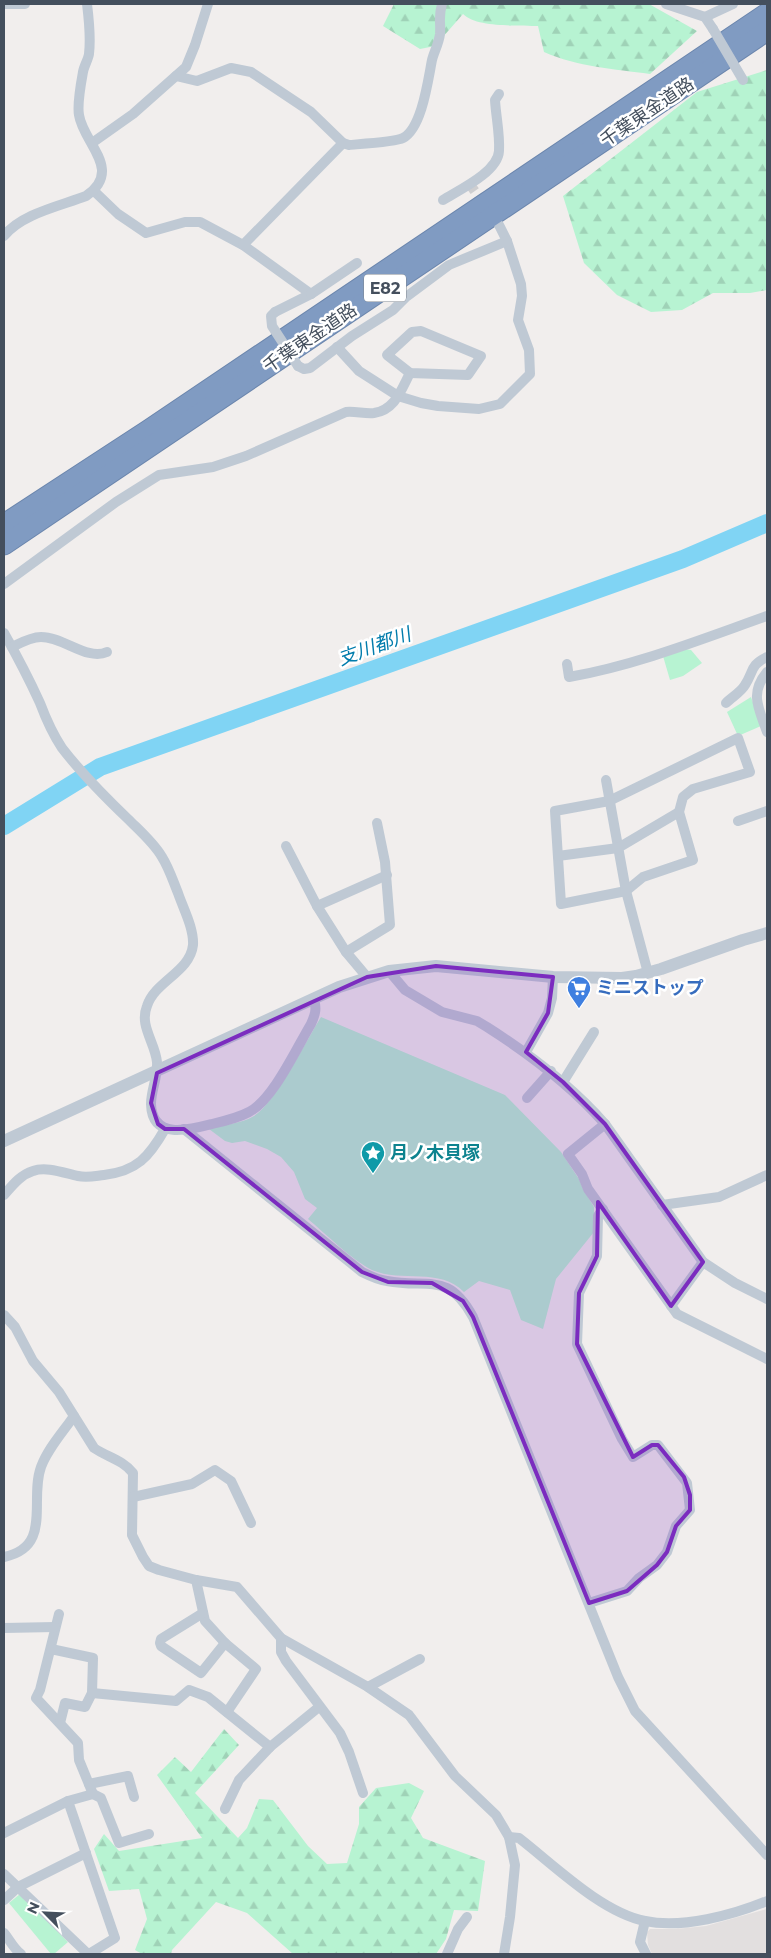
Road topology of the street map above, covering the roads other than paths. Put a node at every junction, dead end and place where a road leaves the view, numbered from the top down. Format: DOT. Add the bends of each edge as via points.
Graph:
graph roads {
  1 [pos="5,4"];
  2 [pos="25,4"];
  3 [pos="87,4"];
  4 [pos="208,4"];
  5 [pos="442,4"];
  6 [pos="666,4"];
  7 [pos="733,4"];
  8 [pos="767,13"];
  9 [pos="705,16"];
  10 [pos="767,31"];
  11 [pos="176,76"];
  12 [pos="743,80"];
  13 [pos="499,94"];
  14 [pos="92,143"];
  15 [pos="343,143"];
  16 [pos="94,191"];
  17 [pos="443,200"];
  18 [pos="499,225"];
  19 [pos="4,236"];
  20 [pos="507,241"];
  21 [pos="243,245"];
  22 [pos="357,263"];
  23 [pos="311,294"];
  24 [pos="336,347"];
  25 [pos="410,373"];
  26 [pos="398,396"];
  27 [pos="8,521"];
  28 [pos="4,545"];
  29 [pos="4,584"];
  30 [pos="767,616"];
  31 [pos="4,633"];
  32 [pos="12,647"];
  33 [pos="107,652"];
  34 [pos="767,657"];
  35 [pos="567,664"];
  36 [pos="767,672"];
  37 [pos="726,703"];
  38 [pos="767,732"];
  39 [pos="606,780"];
  40 [pos="609,801"];
  41 [pos="767,811"];
  42 [pos="679,812"];
  43 [pos="738,821"];
  44 [pos="377,823"];
  45 [pos="286,846"];
  46 [pos="618,848"];
  47 [pos="558,856"];
  48 [pos="386,875"];
  49 [pos="626,891"];
  50 [pos="317,906"];
  51 [pos="767,934"];
  52 [pos="346,952"];
  53 [pos="389,971"];
  54 [pos="648,973"];
  55 [pos="366,977"];
  56 [pos="553,977"];
  57 [pos="314,1000"];
  58 [pos="594,1032"];
  59 [pos="526,1052"];
  60 [pos="551,1071"];
  61 [pos="156,1073"];
  62 [pos="563,1082"];
  63 [pos="527,1098"];
  64 [pos="605,1124"];
  65 [pos="166,1129"];
  66 [pos="184,1130"];
  67 [pos="4,1142"];
  68 [pos="767,1176"];
  69 [pos="4,1195"];
  70 [pos="662,1205"];
  71 [pos="603,1209"];
  72 [pos="703,1262"];
  73 [pos="767,1299"];
  74 [pos="672,1306"];
  75 [pos="4,1315"];
  76 [pos="767,1359"];
  77 [pos="74,1416"];
  78 [pos="133,1497"];
  79 [pos="251,1523"];
  80 [pos="4,1557"];
  81 [pos="196,1580"];
  82 [pos="589,1603"];
  83 [pos="59,1614"];
  84 [pos="203,1614"];
  85 [pos="55,1627"];
  86 [pos="4,1628"];
  87 [pos="281,1638"];
  88 [pos="225,1644"];
  89 [pos="51,1649"];
  90 [pos="420,1659"];
  91 [pos="368,1687"];
  92 [pos="92,1693"];
  93 [pos="319,1707"];
  94 [pos="227,1712"];
  95 [pos="60,1722"];
  96 [pos="270,1747"];
  97 [pos="91,1789"];
  98 [pos="363,1793"];
  99 [pos="134,1797"];
  100 [pos="68,1801"];
  101 [pos="225,1809"];
  102 [pos="4,1833"];
  103 [pos="149,1834"];
  104 [pos="509,1837"];
  105 [pos="765,1848"];
  106 [pos="86,1853"];
  107 [pos="4,1874"];
  108 [pos="18,1888"];
  109 [pos="4,1900"];
  110 [pos="767,1901"];
  111 [pos="467,1917"];
  112 [pos="645,1921"];
  113 [pos="4,1933"];
  114 [pos="21,1954"];
  115 [pos="88,1954"];
  116 [pos="447,1954"];
  117 [pos="504,1954"];
  118 [pos="646,1954"];
  1 -- 2 [label="street"];
  3 -- 14 [label="street" via="90,27 88,55 78,114"];
  4 -- 11 [label="street" via="192,55"];
  5 -- 15 [label="street" via="438,19 440,35 426,97 412,129 397,140"];
  6 -- 9 [label="street"];
  7 -- 9 [label="street"];
  8 -- 27 [label="highway, 千葉東金道路 / E82"];
  9 -- 12 [label="street, bridge"];
  10 -- 28 [label="highway, 千葉東金道路 / E82"];
  11 -- 14 [label="street" via="133,114"];
  11 -- 15 [label="street" via="198,81 231,68 251,72 311,112"];
  13 -- 17 [label="street" via="495,100 497,161 491,169"];
  14 -- 16 [label="street" via="102,165"];
  15 -- 21 [label="street"];
  16 -- 19 [label="street" via="22,220"];
  16 -- 21 [label="street" via="118,214 146,233 185,222 200,222"];
  18 -- 20 [label="street"];
  20 -- 24 [label="street" via="449,265 406,296 393,310"];
  20 -- 26 [label="street" via="521,284 518,320 529,350 530,374 500,404 479,409 421,403"];
  21 -- 23 [label="street"];
  22 -- 23 [label="street"];
  23 -- 24 [label="street, bridge" via="275,312 271,316 272,326 298,366 304,369 310,368"];
  24 -- 26 [label="street" via="359,371"];
  25 -- 25 [label="street" via="468,375 481,356 421,331 412,332 387,355"];
  25 -- 26 [label="street"];
  26 -- 29 [label="street" via="390,407 381,411 346,412 213,467 159,475 116,502"];
  30 -- 35 [label="street" via="587,674 570,677"];
  31 -- 32 [label="street"];
  32 -- 33 [label="street" via="41,637 68,643 94,655"];
  32 -- 61 [label="street" via="50,730 74,763 161,855 192,933 190,956 152,994 147,1006 144,1018 157,1060"];
  34 -- 37 [label="street" via="758,661 746,684"];
  36 -- 38 [label="street" via="755,697"];
  39 -- 40 [label="street"];
  40 -- 42 [label="street" via="738,738 750,772 692,789 683,797"];
  40 -- 46 [label="street"];
  40 -- 47 [label="street" via="555,811"];
  41 -- 43 [label="street"];
  42 -- 46 [label="street"];
  42 -- 49 [label="street" via="693,860 643,877"];
  44 -- 48 [label="street"];
  45 -- 50 [label="street"];
  46 -- 47 [label="street"];
  46 -- 49 [label="street"];
  47 -- 49 [label="street" via="561,904"];
  48 -- 50 [label="street"];
  48 -- 52 [label="street" via="390,925"];
  49 -- 54 [label="street"];
  50 -- 52 [label="street"];
  51 -- 54 [label="street"];
  52 -- 55 [label="street"];
  53 -- 55 [label="street"];
  53 -- 56 [label="street" via="436,966"];
  53 -- 59 [label="street" via="405,990 435,1008 477,1021"];
  54 -- 56 [label="street" via="622,978"];
  55 -- 57 [label="street"];
  56 -- 59 [label="street" via="548,1013"];
  57 -- 61 [label="street"];
  57 -- 66 [label="street" via="316,1012 311,1024 264,1100 250,1112 235,1118"];
  58 -- 62 [label="street"];
  59 -- 60 [label="street"];
  60 -- 62 [label="street"];
  60 -- 63 [label="street"];
  61 -- 65 [label="street" via="152,1113 158,1124"];
  61 -- 67 [label="street"];
  62 -- 64 [label="street"];
  64 -- 70 [label="street"];
  64 -- 71 [label="street" via="568,1154"];
  65 -- 66 [label="street"];
  65 -- 69 [label="street" via="144,1160 126,1171 84,1178 46,1169 35,1170 18,1179"];
  66 -- 82 [label="street" via="362,1272 388,1282 432,1283 450,1290 463,1301 473,1317"];
  68 -- 70 [label="street" via="719,1197"];
  70 -- 72 [label="street"];
  71 -- 74 [label="street"];
  71 -- 82 [label="street" via="598,1216 597,1256 579,1293 577,1344 633,1456 652,1445 658,1446 687,1483 690,1510 676,1526 667,1552 657,1565 627,1591"];
  72 -- 73 [label="street"];
  72 -- 74 [label="street"];
  74 -- 76 [label="street" via="677,1314"];
  75 -- 77 [label="street"];
  77 -- 78 [label="street" via="94,1448 133,1473"];
  77 -- 80 [label="street" via="40,1469 36,1528 32,1539 24,1548"];
  78 -- 79 [label="street" via="192,1484 215,1470 230,1482"];
  78 -- 81 [label="street" via="132,1535 149,1566"];
  81 -- 84 [label="street"];
  81 -- 87 [label="street" via="237,1587"];
  82 -- 105 [label="street" via="635,1711"];
  83 -- 85 [label="street"];
  84 -- 88 [label="street" via="205,1621"];
  84 -- 88 [label="street" via="161,1639 161,1646 201,1673"];
  85 -- 86 [label="street"];
  85 -- 89 [label="street"];
  87 -- 91 [label="street"];
  87 -- 93 [label="street" via="281,1652"];
  88 -- 94 [label="street" via="256,1669"];
  89 -- 92 [label="street" via="93,1658"];
  89 -- 95 [label="street" via="36,1698"];
  90 -- 91 [label="street"];
  91 -- 104 [label="street" via="409,1715 455,1776 496,1815"];
  92 -- 94 [label="street" via="176,1701 189,1690 208,1697"];
  92 -- 95 [label="street" via="85,1707 65,1703"];
  93 -- 96 [label="street"];
  93 -- 98 [label="street" via="340,1733"];
  94 -- 96 [label="street"];
  95 -- 97 [label="street" via="78,1743 80,1760"];
  96 -- 101 [label="street" via="238,1780"];
  97 -- 99 [label="street" via="128,1776"];
  97 -- 100 [label="street"];
  97 -- 103 [label="street" via="101,1798 119,1843"];
  100 -- 102 [label="street"];
  100 -- 106 [label="street"];
  104 -- 112 [label="street" via="519,1838 582,1890 622,1913"];
  104 -- 117 [label="street" via="515,1864"];
  106 -- 108 [label="street"];
  106 -- 115 [label="street" via="115,1938"];
  107 -- 108 [label="street"];
  108 -- 109 [label="street"];
  108 -- 115 [label="street"];
  110 -- 112 [label="street" via="704,1920"];
  111 -- 116 [label="street"];
  112 -- 118 [label="street" via="640,1942"];
  113 -- 114 [label="street"];
}
